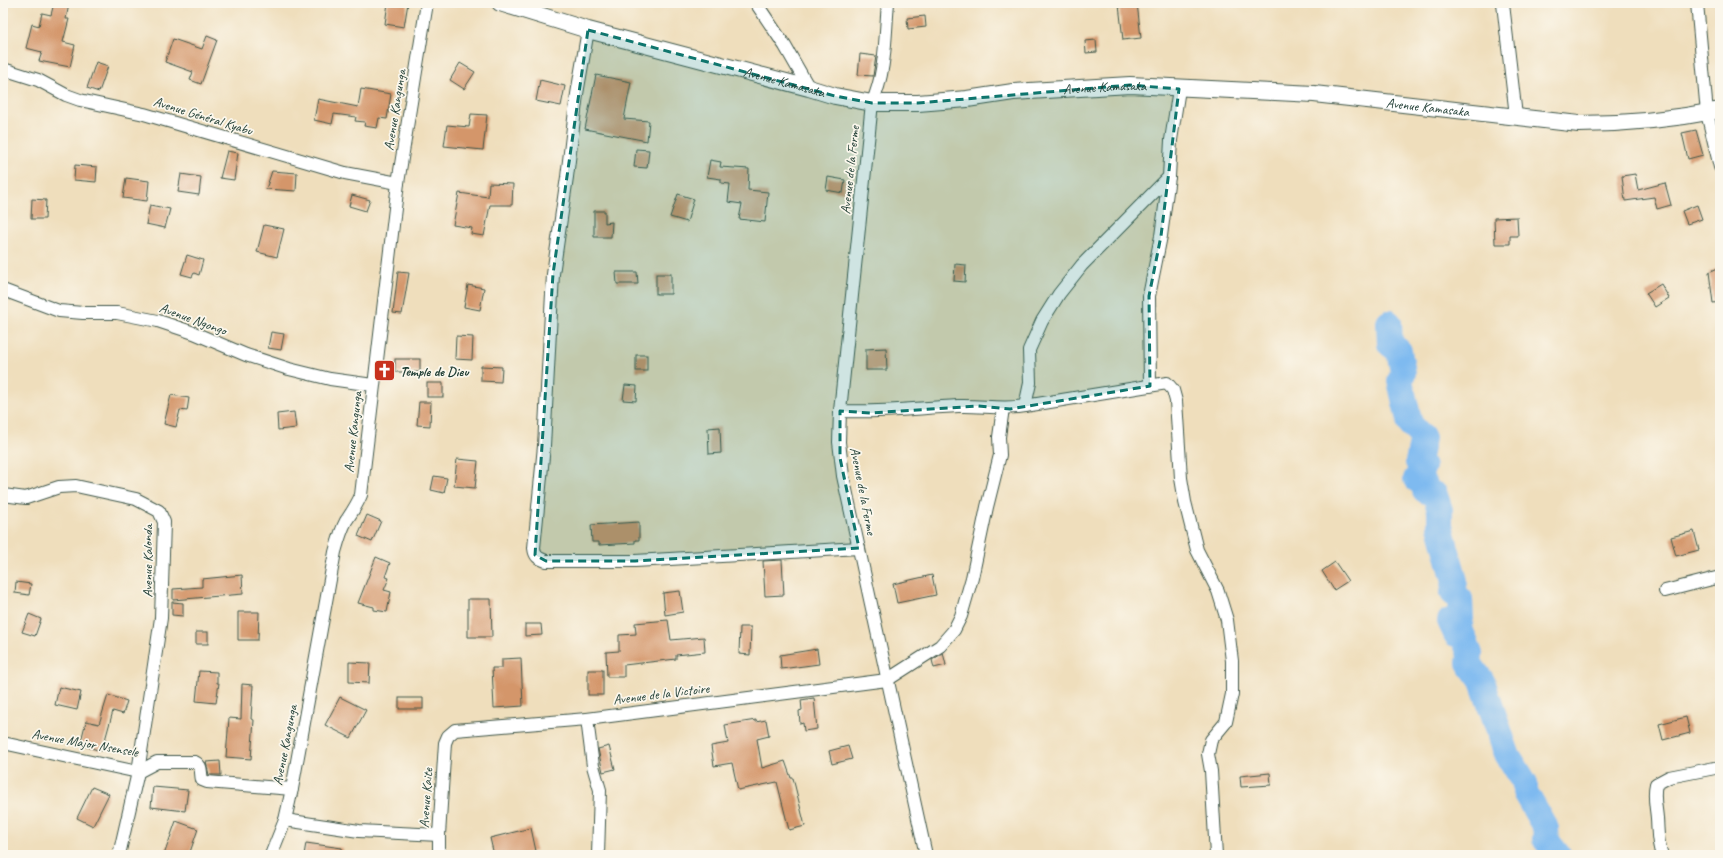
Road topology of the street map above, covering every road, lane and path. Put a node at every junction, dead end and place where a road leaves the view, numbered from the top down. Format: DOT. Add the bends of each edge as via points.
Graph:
graph roads {
  1 [pos="427,3"];
  2 [pos="500,3"];
  3 [pos="756,3"];
  4 [pos="888,3"];
  5 [pos="1697,3"];
  6 [pos="1503,4"];
  7 [pos="588,30"];
  8 [pos="3,70"];
  9 [pos="809,88"];
  10 [pos="1179,89"];
  11 [pos="872,103"];
  12 [pos="1713,112"];
  13 [pos="1516,116"];
  14 [pos="1720,167"];
  15 [pos="1169,176"];
  16 [pos="398,183"];
  17 [pos="3,290"];
  18 [pos="373,385"];
  19 [pos="1150,386"];
  20 [pos="1026,406"];
  21 [pos="1003,408"];
  22 [pos="840,411"];
  23 [pos="3,495"];
  24 [pos="859,548"];
  25 [pos="1720,577"];
  26 [pos="1665,591"];
  27 [pos="887,680"];
  28 [pos="587,719"];
  29 [pos="3,743"];
  30 [pos="445,743"];
  31 [pos="1720,768"];
  32 [pos="138,772"];
  33 [pos="292,789"];
  34 [pos="285,820"];
  35 [pos="439,835"];
  36 [pos="119,855"];
  37 [pos="271,855"];
  38 [pos="439,855"];
  39 [pos="598,855"];
  40 [pos="926,855"];
  41 [pos="1216,855"];
  42 [pos="1662,855"];
  1 -- 16 [label="street, Avenue Kangunga"];
  2 -- 7 [label="street, Avenue Kamasaka"];
  3 -- 9 [label="street"];
  4 -- 11 [label="street, Avenue de la Ferme" via="878,90"];
  5 -- 12 [label="street"];
  6 -- 13 [label="street"];
  7 -- 9 [label="street, Avenue Kamasaka"];
  7 -- 24 [label="street" via="553,274 544,446 535,555 546,562 635,561"];
  8 -- 16 [label="street, Avenue Général Kyabu" via="38,80 80,100 158,117 345,173"];
  9 -- 11 [label="street, Avenue Kamasaka" via="840,98"];
  10 -- 11 [label="street, Avenue Kamasaka" via="1122,86 1013,92 918,103"];
  10 -- 13 [label="street, Avenue Kamasaka" via="1314,94"];
  10 -- 15 [label="street" via="1171,140"];
  11 -- 22 [label="street, Avenue de la Ferme"];
  12 -- 13 [label="street, Avenue Kamasaka" via="1612,124 1561,122"];
  12 -- 14 [label="street"];
  15 -- 19 [label="street" via="1149,296"];
  15 -- 20 [label="street" via="1082,265 1042,322 1030,350 1030,383"];
  16 -- 18 [label="street, Avenue Kangunga"];
  17 -- 18 [label="street, Avenue Ngongo" via="59,311 117,313 158,321 289,369 330,379"];
  18 -- 33 [label="street, Avenue Kangunga" via="361,495 344,526 335,552"];
  19 -- 20 [label="street"];
  19 -- 41 [label="street" via="1167,383 1173,390 1181,478 1197,550 1218,591 1228,620 1232,694 1226,722 1211,740 1208,754"];
  20 -- 21 [label="street"];
  21 -- 22 [label="street" via="978,406 870,413"];
  21 -- 27 [label="street" via="999,438 1000,455 961,616 954,630 940,646"];
  22 -- 24 [label="street, Avenue de la Ferme" via="841,464"];
  23 -- 32 [label="street, Avenue Kalonda" via="26,498 60,487 76,486 136,499 159,511 164,522 165,542 162,618"];
  24 -- 27 [label="street, Avenue de la Ferme"];
  25 -- 26 [label="street"];
  27 -- 28 [label="street, Avenue de la Victoire"];
  27 -- 40 [label="street, Avenue de la Ferme"];
  28 -- 30 [label="street, Avenue de la Victoire" via="460,729 448,736"];
  28 -- 39 [label="street" via="593,766 600,790"];
  29 -- 32 [label="street, Avenue Major Nsensele"];
  30 -- 35 [label="street, Avenue Kaite"];
  31 -- 42 [label="street" via="1669,778 1656,784 1654,797 1658,845"];
  32 -- 33 [label="street, Avenue Major Nsensele" via="157,762 190,762 199,764 202,780 207,782"];
  32 -- 36 [label="street"];
  33 -- 34 [label="street, Avenue Kangunga"];
  34 -- 35 [label="street" via="359,831"];
  34 -- 37 [label="street, Avenue Kangunga"];
  35 -- 38 [label="street, Avenue Kaite"];
}
